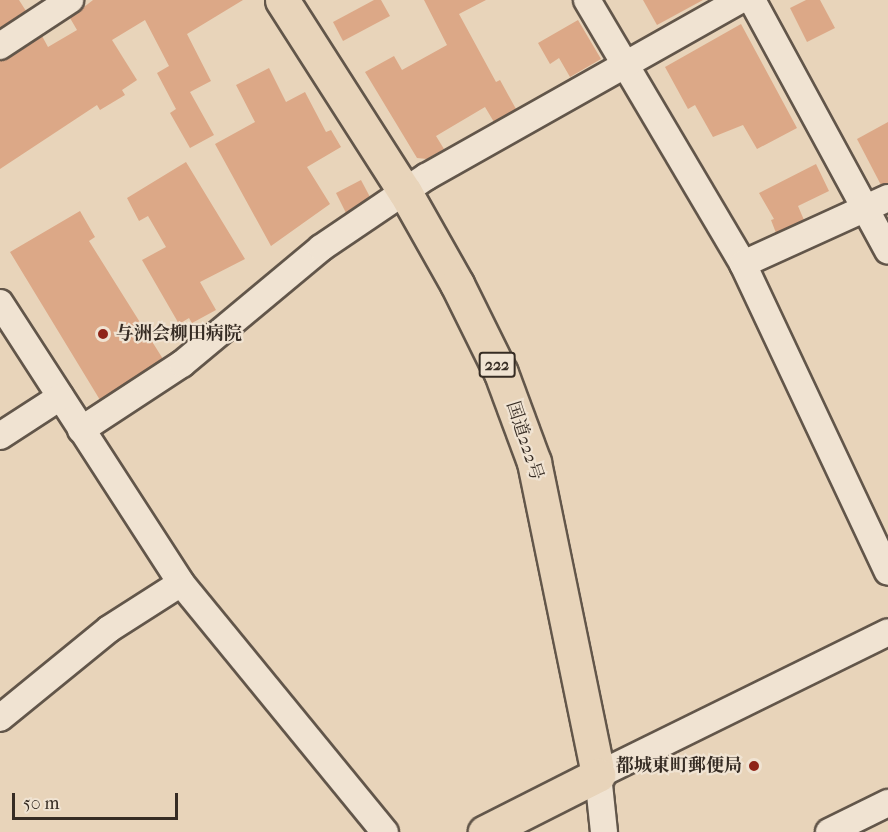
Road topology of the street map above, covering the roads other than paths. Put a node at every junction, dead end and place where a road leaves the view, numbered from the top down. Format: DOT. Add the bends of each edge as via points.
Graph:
graph roads {
  1 [pos="70,0"];
  2 [pos="282,0"];
  3 [pos="586,0"];
  4 [pos="740,0"];
  5 [pos="752,0"];
  6 [pos="0,46"];
  7 [pos="623,63"];
  8 [pos="405,192"];
  9 [pos="877,203"];
  10 [pos="888,250"];
  11 [pos="743,264"];
  12 [pos="0,303"];
  13 [pos="60,397"];
  14 [pos="81,430"];
  15 [pos="0,436"];
  16 [pos="888,572"];
  17 [pos="181,583"];
  18 [pos="888,632"];
  19 [pos="0,718"];
  20 [pos="598,775"];
  21 [pos="888,803"];
  22 [pos="385,832"];
  23 [pos="485,832"];
  24 [pos="604,832"];
  25 [pos="829,832"];
  1 -- 6 [label="street"];
  2 -- 8 [label="highway, 国道222号 / 222"];
  3 -- 7 [label="street"];
  4 -- 7 [label="street"];
  5 -- 9 [label="street"];
  7 -- 8 [label="street"];
  7 -- 11 [label="street"];
  8 -- 14 [label="street" via="321,248 182,364"];
  8 -- 20 [label="highway, 国道222号 / 222" via="501,373 534,462"];
  9 -- 10 [label="street"];
  9 -- 11 [label="street"];
  11 -- 16 [label="street"];
  12 -- 13 [label="street"];
  13 -- 14 [label="street"];
  13 -- 15 [label="street"];
  14 -- 17 [label="street"];
  17 -- 19 [label="street" via="109,629"];
  17 -- 22 [label="street"];
  18 -- 20 [label="street"];
  20 -- 23 [label="highway"];
  20 -- 24 [label="street"];
  21 -- 25 [label="street"];
}
